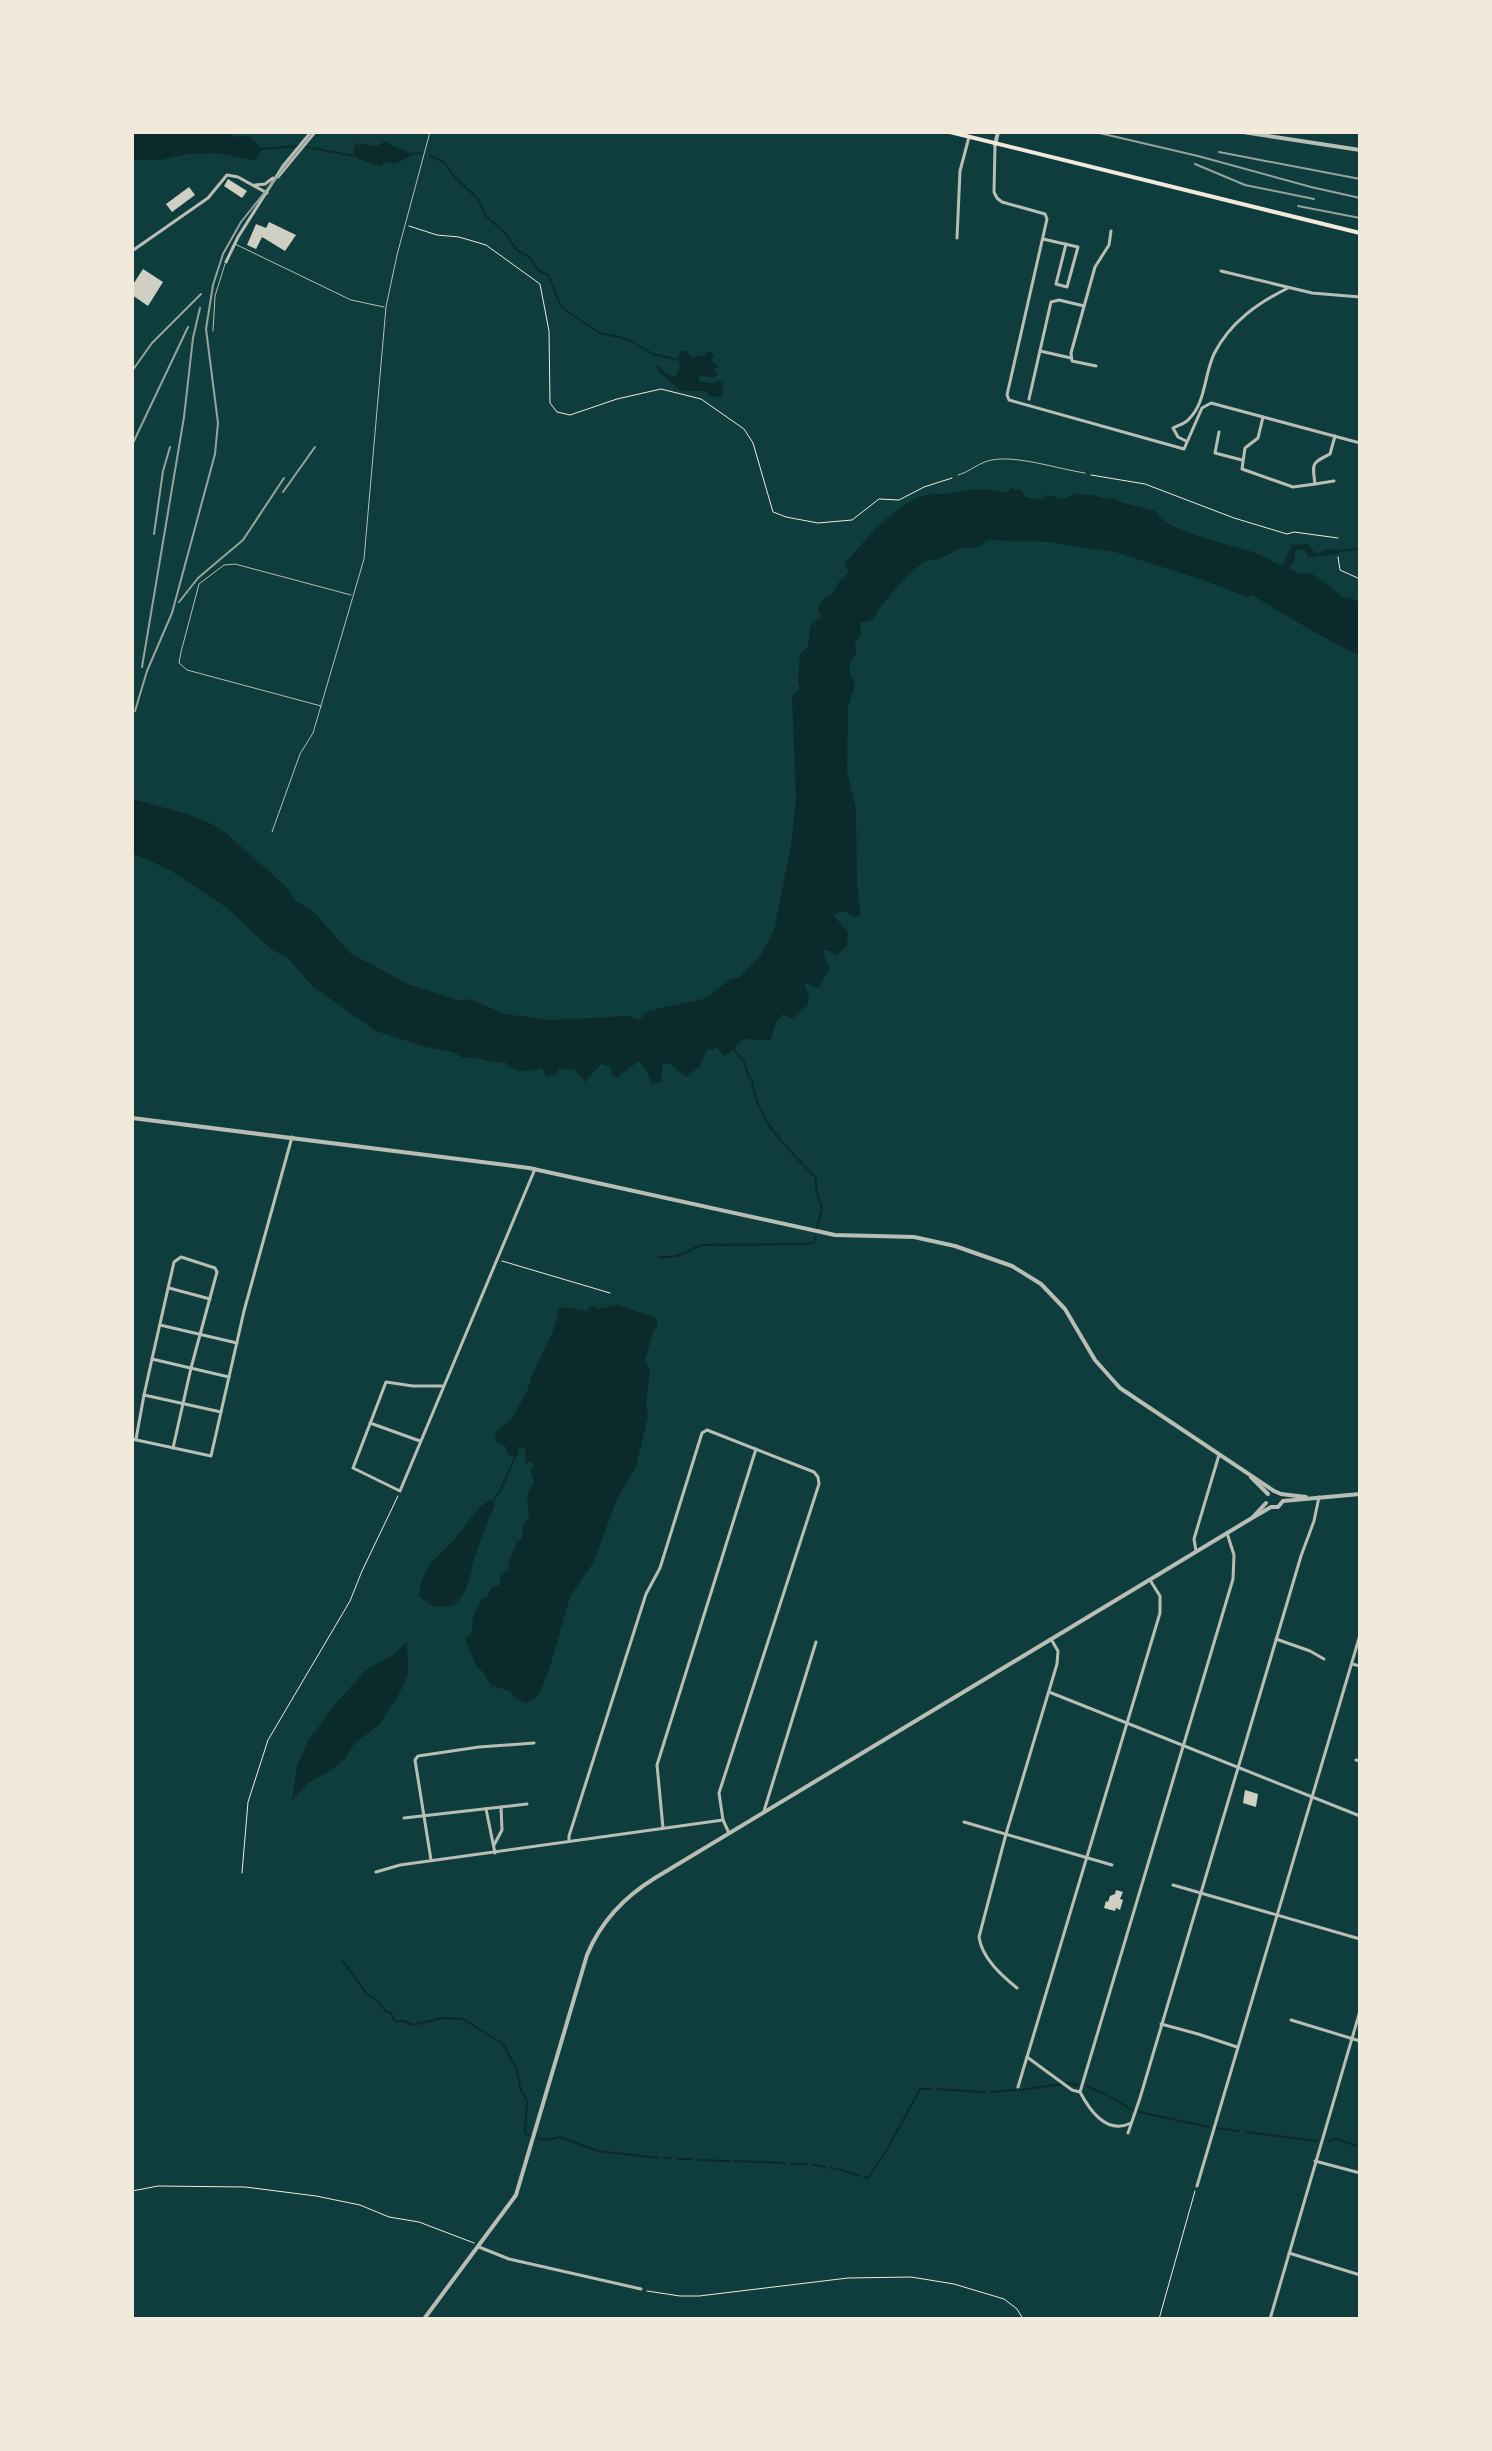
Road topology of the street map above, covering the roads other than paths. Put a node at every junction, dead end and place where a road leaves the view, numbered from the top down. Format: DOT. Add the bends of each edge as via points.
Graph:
graph roads {
  1 [pos="313,132"];
  2 [pos="430,132"];
  3 [pos="950,132"];
  4 [pos="998,132"];
  5 [pos="1243,132"];
  6 [pos="969,137"];
  7 [pos="995,145"];
  8 [pos="1360,150"];
  9 [pos="288,162"];
  10 [pos="283,166"];
  11 [pos="253,184"];
  12 [pos="271,186"];
  13 [pos="267,193"];
  14 [pos="1111,231"];
  15 [pos="1360,233"];
  16 [pos="957,238"];
  17 [pos="1043,239"];
  18 [pos="234,243"];
  19 [pos="1066,244"];
  20 [pos="132,251"];
  21 [pos="226,262"];
  22 [pos="1221,271"];
  23 [pos="1288,288"];
  24 [pos="1360,297"];
  25 [pos="1084,306"];
  26 [pos="386,307"];
  27 [pos="213,331"];
  28 [pos="1040,351"];
  29 [pos="1071,358"];
  30 [pos="1096,366"];
  31 [pos="1029,399"];
  32 [pos="1263,417"];
  33 [pos="1219,432"];
  34 [pos="1335,436"];
  35 [pos="1186,441"];
  36 [pos="1360,443"];
  37 [pos="1242,460"];
  38 [pos="1085,473"];
  39 [pos="958,475"];
  40 [pos="1334,481"];
  41 [pos="1315,484"];
  42 [pos="353,596"];
  43 [pos="321,706"];
  44 [pos="272,832"];
  45 [pos="132,1118"];
  46 [pos="292,1137"];
  47 [pos="532,1168"];
  48 [pos="169,1288"];
  49 [pos="210,1299"];
  50 [pos="160,1325"];
  51 [pos="200,1335"];
  52 [pos="237,1343"];
  53 [pos="152,1359"];
  54 [pos="191,1368"];
  55 [pos="229,1377"];
  56 [pos="444,1386"];
  57 [pos="144,1395"];
  58 [pos="183,1404"];
  59 [pos="221,1412"];
  60 [pos="370,1423"];
  61 [pos="134,1439"];
  62 [pos="420,1441"];
  63 [pos="173,1448"];
  64 [pos="756,1449"];
  65 [pos="1219,1455"];
  66 [pos="1249,1475"];
  67 [pos="1274,1491"];
  68 [pos="1268,1494"];
  69 [pos="1360,1494"];
  70 [pos="1282,1497"];
  71 [pos="1319,1497"];
  72 [pos="1268,1505"];
  73 [pos="1227,1533"];
  74 [pos="1197,1552"];
  75 [pos="1150,1580"];
  76 [pos="1360,1635"];
  77 [pos="1051,1639"];
  78 [pos="1276,1639"];
  79 [pos="816,1642"];
  80 [pos="1324,1659"];
  81 [pos="1352,1664"];
  82 [pos="1360,1666"];
  83 [pos="1049,1692"];
  84 [pos="1127,1723"];
  85 [pos="534,1743"];
  86 [pos="1183,1745"];
  87 [pos="1237,1767"];
  88 [pos="1311,1797"];
  89 [pos="527,1804"];
  90 [pos="500,1807"];
  91 [pos="486,1808"];
  92 [pos="763,1812"];
  93 [pos="425,1816"];
  94 [pos="1360,1816"];
  95 [pos="404,1818"];
  96 [pos="723,1820"];
  97 [pos="964,1822"];
  98 [pos="663,1828"];
  99 [pos="729,1833"];
  100 [pos="1006,1834"];
  101 [pos="569,1841"];
  102 [pos="494,1845"];
  103 [pos="495,1853"];
  104 [pos="1087,1858"];
  105 [pos="431,1861"];
  106 [pos="1112,1865"];
  107 [pos="376,1872"];
  108 [pos="1173,1885"];
  109 [pos="1200,1892"];
  110 [pos="1276,1915"];
  111 [pos="1360,1939"];
  112 [pos="1017,1988"];
  113 [pos="1360,2011"];
  114 [pos="1291,2020"];
  115 [pos="1161,2024"];
  116 [pos="1352,2039"];
  117 [pos="1360,2041"];
  118 [pos="1237,2047"];
  119 [pos="1027,2057"];
  120 [pos="1018,2087"];
  121 [pos="1080,2092"];
  122 [pos="1131,2123"];
  123 [pos="1128,2133"];
  124 [pos="1315,2161"];
  125 [pos="1360,2173"];
  126 [pos="1197,2186"];
  127 [pos="479,2247"];
  128 [pos="1289,2253"];
  129 [pos="1360,2275"];
  130 [pos="641,2289"];
  131 [pos="424,2319"];
  132 [pos="1270,2319"];
  1 -- 9 [label="street"];
  2 -- 26 [label="lane"];
  3 -- 6 [label="main road"];
  4 -- 7 [label="street"];
  5 -- 8 [label="street"];
  6 -- 7 [label="main road"];
  6 -- 16 [label="street" via="960,171"];
  7 -- 15 [label="main road"];
  7 -- 17 [label="street" via="997,198 1045,214"];
  9 -- 10 [label="street"];
  9 -- 12 [label="street"];
  10 -- 11 [label="street" via="270,181"];
  10 -- 12 [label="street"];
  11 -- 13 [label="street"];
  11 -- 20 [label="street" via="227,175 208,198"];
  12 -- 13 [label="street"];
  13 -- 18 [label="street"];
  14 -- 25 [label="street"];
  17 -- 19 [label="street"];
  17 -- 35 [label="street" via="1008,399 1184,449"];
  18 -- 21 [label="street"];
  18 -- 26 [label="lane" via="351,300"];
  19 -- 19 [label="street" via="1078,247 1067,287 1056,284"];
  21 -- 27 [label="lane" via="215,296"];
  22 -- 23 [label="street"];
  23 -- 24 [label="street"];
  23 -- 35 [label="street" via="1242,316 1214,355 1192,416 1173,428"];
  25 -- 28 [label="street" via="1051,302"];
  25 -- 29 [label="street"];
  26 -- 42 [label="lane" via="365,551"];
  28 -- 29 [label="street"];
  28 -- 31 [label="street"];
  29 -- 30 [label="street"];
  32 -- 34 [label="street"];
  32 -- 35 [label="street" via="1208,404"];
  32 -- 37 [label="street" via="1258,438 1246,446"];
  33 -- 37 [label="street" via="1215,453"];
  34 -- 36 [label="street"];
  34 -- 41 [label="street" via="1330,454 1315,462"];
  37 -- 41 [label="street" via="1245,471 1279,483"];
  38 -- 39 [label="lane" via="1004,458"];
  40 -- 41 [label="street"];
  42 -- 43 [label="lane"];
  42 -- 43 [label="lane" via="230,563 199,584 181,667"];
  43 -- 44 [label="lane"];
  45 -- 46 [label="street"];
  46 -- 47 [label="street"];
  46 -- 52 [label="street"];
  47 -- 56 [label="street"];
  47 -- 65 [label="street" via="835,1235 933,1240 1012,1266 1057,1299 1095,1360 1120,1388"];
  48 -- 49 [label="street"];
  48 -- 49 [label="street" via="174,1262 181,1257 215,1268"];
  48 -- 50 [label="street"];
  49 -- 51 [label="street"];
  50 -- 51 [label="street"];
  50 -- 53 [label="street"];
  51 -- 52 [label="street"];
  51 -- 54 [label="street"];
  52 -- 55 [label="street"];
  53 -- 54 [label="street"];
  53 -- 57 [label="street"];
  54 -- 55 [label="street"];
  54 -- 58 [label="street"];
  55 -- 59 [label="street"];
  56 -- 60 [label="street" via="386,1382"];
  56 -- 62 [label="street"];
  57 -- 58 [label="street"];
  57 -- 61 [label="street"];
  58 -- 59 [label="street"];
  58 -- 63 [label="street"];
  59 -- 63 [label="street" via="211,1456"];
  60 -- 62 [label="street"];
  60 -- 62 [label="street" via="353,1468 400,1491"];
  61 -- 63 [label="street"];
  64 -- 96 [label="street" via="814,1472 819,1484 719,1793"];
  64 -- 98 [label="street" via="657,1765"];
  64 -- 101 [label="street" via="712,1431 702,1433"];
  65 -- 66 [label="street"];
  65 -- 74 [label="street" via="1194,1539"];
  66 -- 67 [label="street"];
  66 -- 68 [label="street"];
  67 -- 68 [label="street"];
  67 -- 70 [label="street"];
  68 -- 72 [label="street"];
  69 -- 71 [label="street"];
  70 -- 71 [label="street"];
  70 -- 72 [label="street" via="1278,1507"];
  71 -- 78 [label="street"];
  72 -- 73 [label="street"];
  73 -- 74 [label="street"];
  73 -- 86 [label="street" via="1234,1574"];
  74 -- 75 [label="street"];
  75 -- 77 [label="street"];
  75 -- 84 [label="street" via="1160,1596 1160,1613"];
  76 -- 81 [label="street"];
  77 -- 83 [label="street" via="1058,1655"];
  77 -- 92 [label="street"];
  78 -- 80 [label="street"];
  78 -- 87 [label="street"];
  79 -- 92 [label="street"];
  81 -- 82 [label="street"];
  81 -- 88 [label="street"];
  83 -- 84 [label="street"];
  83 -- 100 [label="street"];
  84 -- 86 [label="street"];
  84 -- 104 [label="street"];
  85 -- 93 [label="street" via="423,1753 415,1760"];
  86 -- 87 [label="street"];
  86 -- 121 [label="street"];
  87 -- 88 [label="street"];
  87 -- 109 [label="street"];
  88 -- 94 [label="street"];
  88 -- 110 [label="street"];
  89 -- 90 [label="street"];
  90 -- 91 [label="street"];
  90 -- 102 [label="street" via="502,1830"];
  91 -- 93 [label="street"];
  91 -- 102 [label="street"];
  92 -- 99 [label="street"];
  93 -- 95 [label="street"];
  93 -- 105 [label="street"];
  96 -- 98 [label="street"];
  96 -- 99 [label="street"];
  97 -- 100 [label="street"];
  98 -- 101 [label="street"];
  99 -- 127 [label="street" via="633,1893 597,1934 518,2192"];
  100 -- 104 [label="street"];
  100 -- 112 [label="street" via="979,1937 981,1948"];
  101 -- 103 [label="street"];
  102 -- 103 [label="street"];
  103 -- 105 [label="street"];
  104 -- 106 [label="street"];
  104 -- 119 [label="street"];
  105 -- 107 [label="street"];
  108 -- 109 [label="street"];
  109 -- 110 [label="street"];
  109 -- 115 [label="street"];
  110 -- 111 [label="street"];
  110 -- 118 [label="street"];
  113 -- 116 [label="street"];
  114 -- 116 [label="street"];
  115 -- 118 [label="street"];
  115 -- 122 [label="street"];
  116 -- 117 [label="street"];
  116 -- 124 [label="street"];
  118 -- 126 [label="street"];
  119 -- 120 [label="street"];
  119 -- 121 [label="street"];
  121 -- 122 [label="street" via="1111,2126"];
  122 -- 123 [label="street"];
  124 -- 125 [label="street"];
  124 -- 128 [label="street"];
  127 -- 130 [label="street" via="509,2259"];
  127 -- 131 [label="street"];
  128 -- 129 [label="street"];
  128 -- 132 [label="street"];
}
